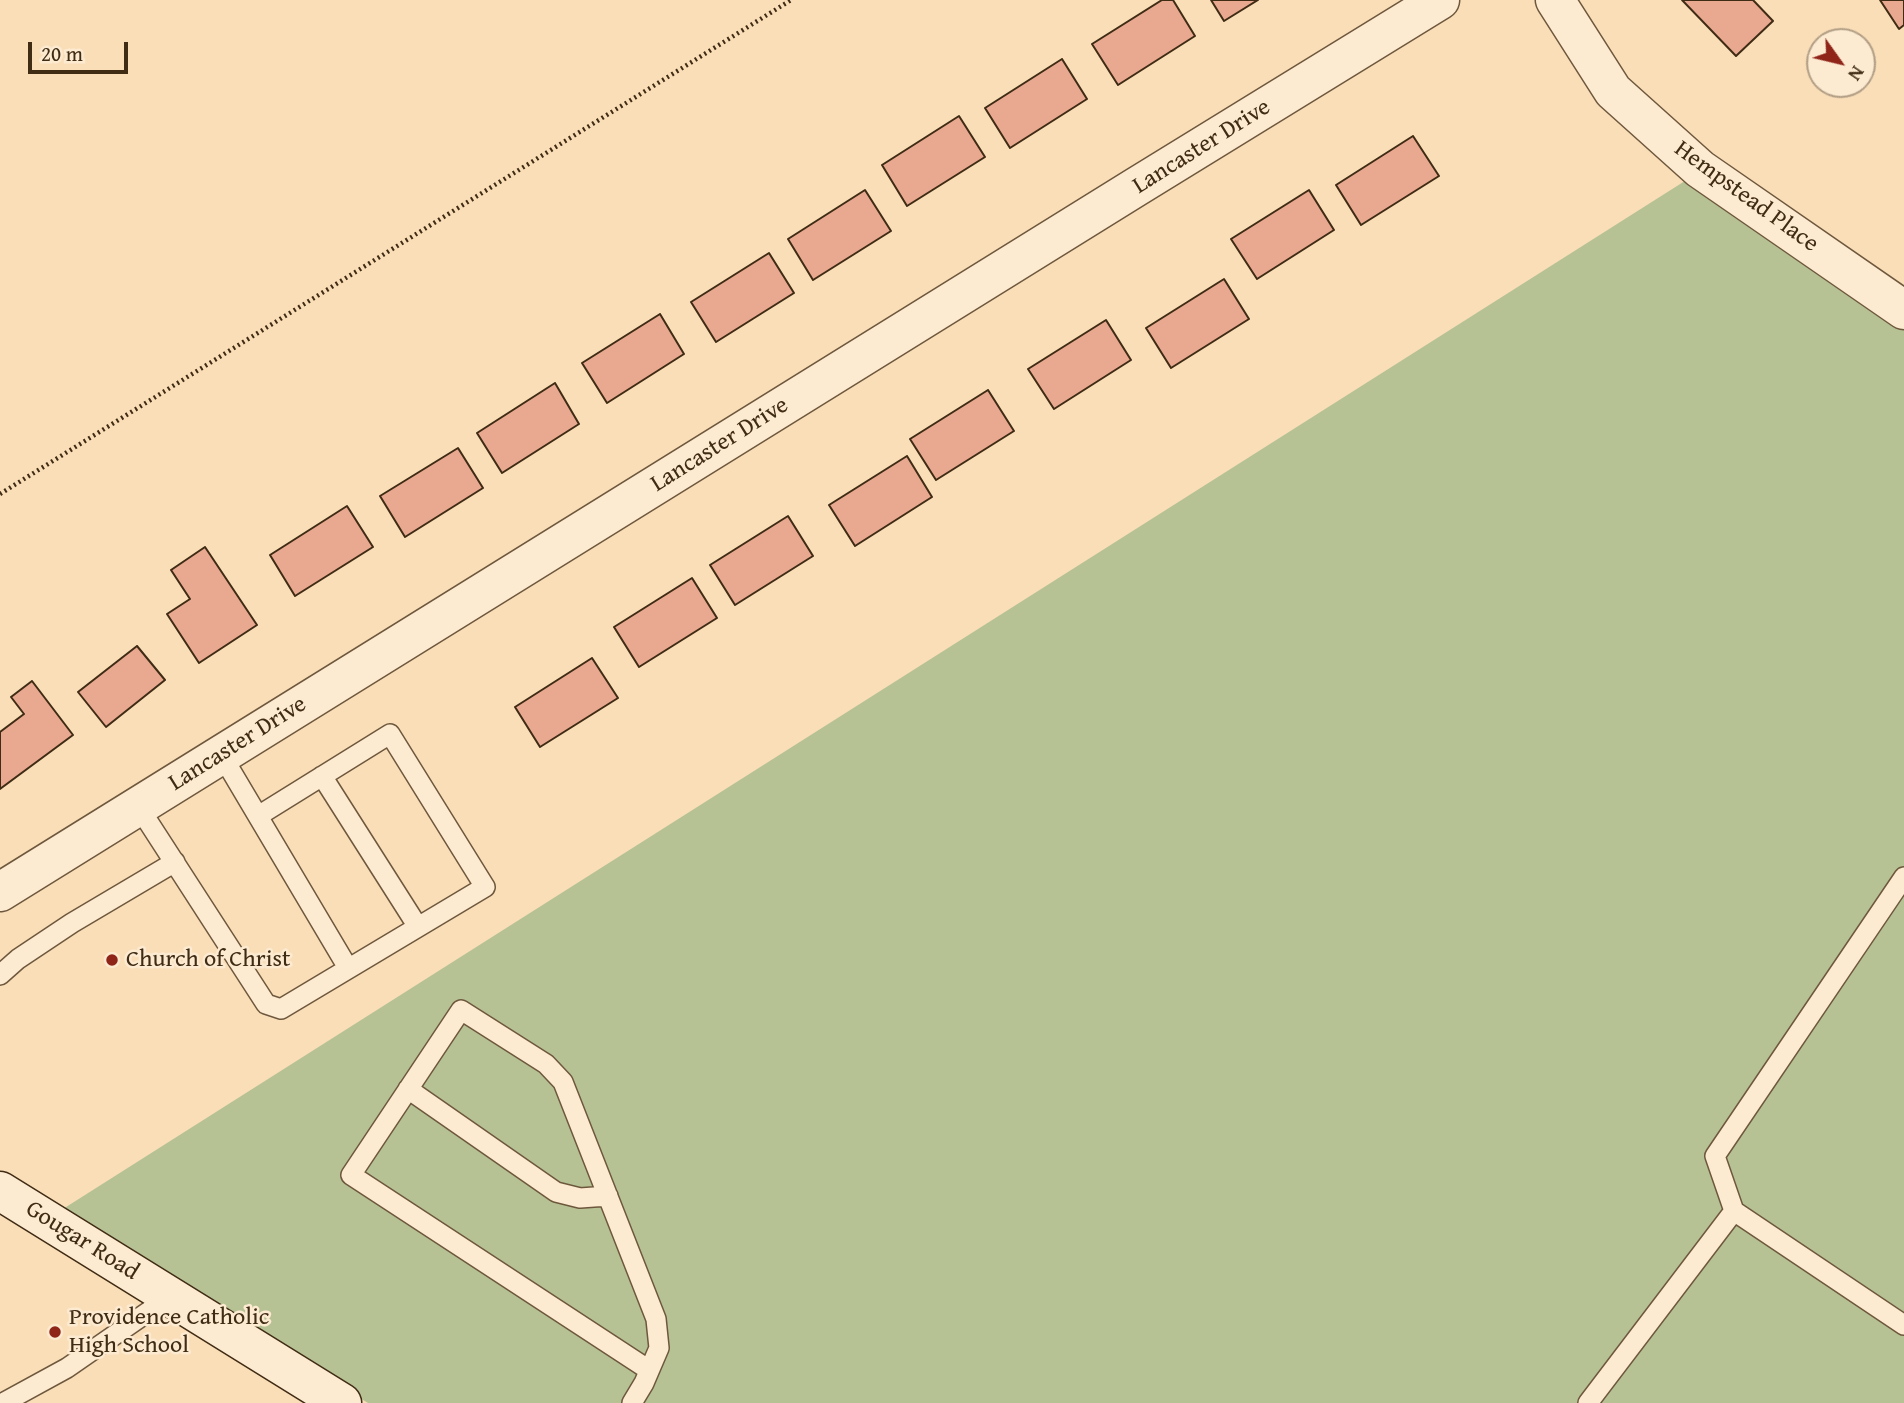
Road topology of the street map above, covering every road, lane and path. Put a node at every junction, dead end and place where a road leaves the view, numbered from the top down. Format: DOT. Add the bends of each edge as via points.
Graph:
graph roads {
  1 [pos="791,0"];
  2 [pos="1440,0"];
  3 [pos="1555,0"];
  4 [pos="1904,310"];
  5 [pos="0,494"];
  6 [pos="222,754"];
  7 [pos="321,776"];
  8 [pos="138,806"];
  9 [pos="258,816"];
  10 [pos="174,862"];
  11 [pos="1904,877"];
  12 [pos="0,892"];
  13 [pos="418,927"];
  14 [pos="348,968"];
  15 [pos="0,975"];
  16 [pos="408,1089"];
  17 [pos="0,1191"];
  18 [pos="608,1196"];
  19 [pos="1734,1211"];
  20 [pos="171,1296"];
  21 [pos="1904,1325"];
  22 [pos="649,1370"];
  23 [pos="3,1403"];
  24 [pos="342,1403"];
  25 [pos="632,1403"];
  26 [pos="1588,1403"];
  1 -- 5 [label="path"];
  2 -- 6 [label="street, Lancaster Drive"];
  3 -- 4 [label="street, Hempstead Place" via="1613,91 1690,160"];
  6 -- 8 [label="street, Lancaster Drive"];
  6 -- 9 [label="lane"];
  7 -- 9 [label="lane"];
  7 -- 13 [label="lane"];
  7 -- 13 [label="lane" via="390,734 485,887"];
  8 -- 10 [label="lane"];
  8 -- 12 [label="street, Lancaster Drive"];
  9 -- 14 [label="lane"];
  10 -- 14 [label="lane" via="266,1004 281,1009"];
  10 -- 15 [label="lane" via="72,923"];
  11 -- 19 [label="lane" via="1715,1156"];
  13 -- 14 [label="lane"];
  16 -- 18 [label="lane" via="556,1192 580,1198"];
  16 -- 18 [label="lane" via="461,1010 546,1064 563,1082"];
  16 -- 22 [label="lane" via="351,1175"];
  17 -- 20 [label="street, Gougar Road"];
  18 -- 22 [label="lane" via="656,1319 659,1348"];
  19 -- 21 [label="lane"];
  19 -- 26 [label="lane"];
  20 -- 23 [label="lane" via="67,1368"];
  20 -- 24 [label="street, Gougar Road"];
  22 -- 25 [label="lane"];
}
